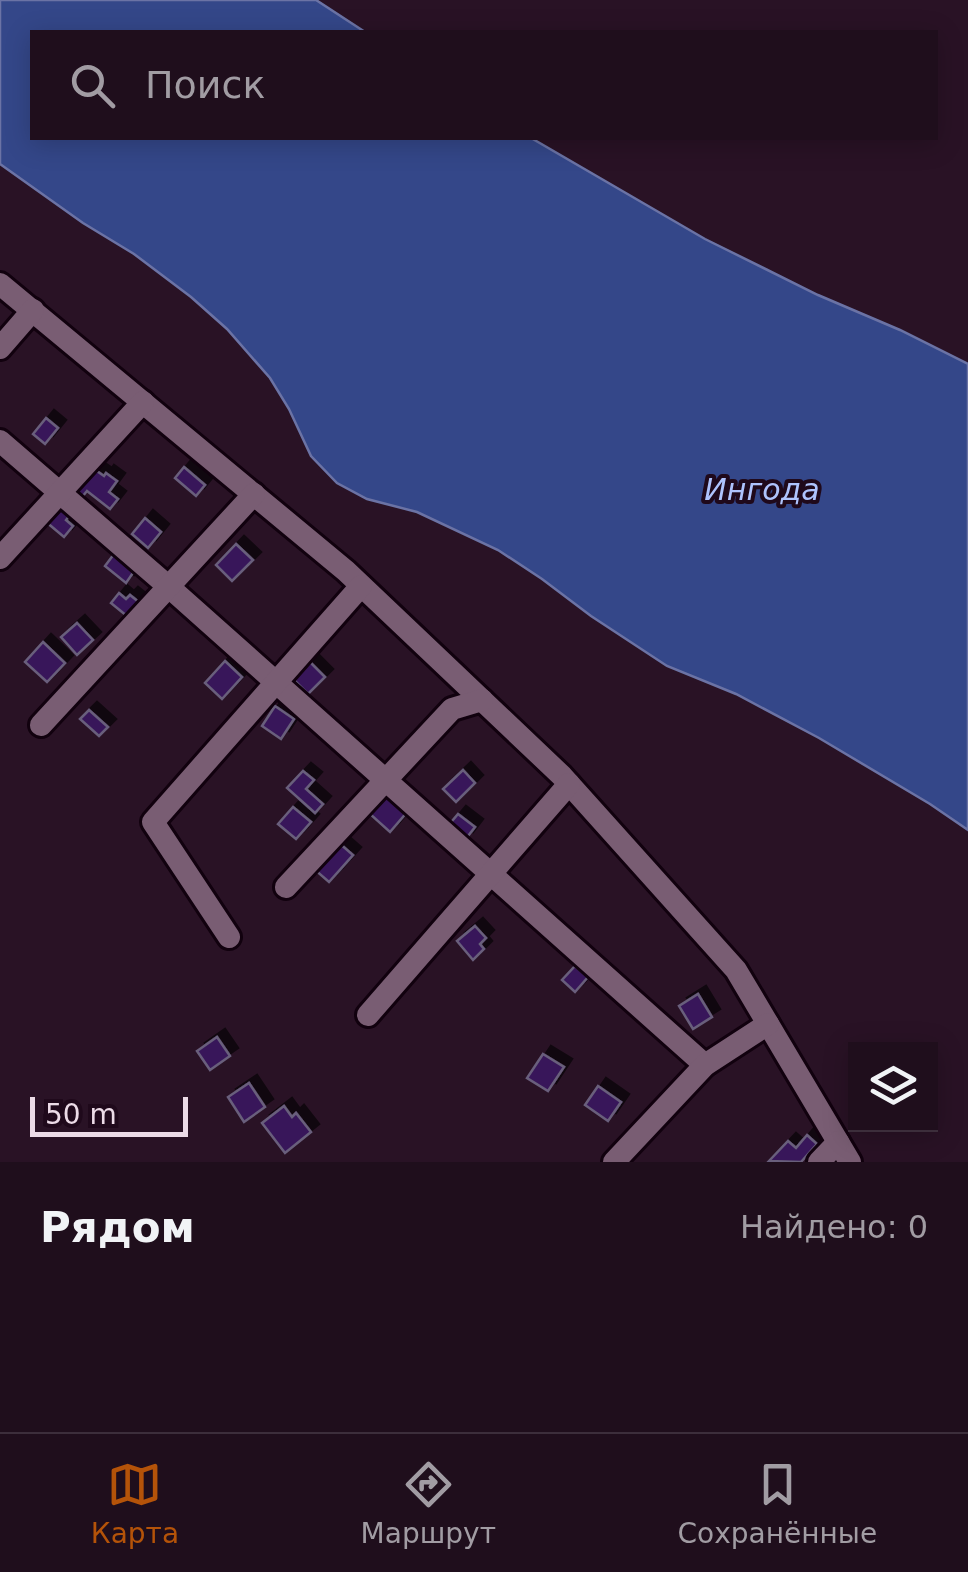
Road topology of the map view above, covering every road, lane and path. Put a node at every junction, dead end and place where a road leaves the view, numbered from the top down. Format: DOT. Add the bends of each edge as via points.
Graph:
graph roads {
  1 [pos="0,284"];
  2 [pos="33,310"];
  3 [pos="0,348"];
  4 [pos="144,402"];
  5 [pos="0,441"];
  6 [pos="60,494"];
  7 [pos="254,494"];
  8 [pos="0,558"];
  9 [pos="361,586"];
  10 [pos="169,587"];
  11 [pos="276,682"];
  12 [pos="482,700"];
  13 [pos="41,725"];
  14 [pos="386,780"];
  15 [pos="569,784"];
  16 [pos="490,874"];
  17 [pos="286,887"];
  18 [pos="229,937"];
  19 [pos="368,1015"];
  20 [pos="768,1024"];
  21 [pos="705,1066"];
  22 [pos="844,1152"];
  23 [pos="614,1162"];
  24 [pos="819,1162"];
  1 -- 2 [label="street"];
  2 -- 3 [label="street"];
  2 -- 4 [label="street"];
  4 -- 6 [label="street"];
  4 -- 7 [label="street"];
  5 -- 6 [label="street"];
  6 -- 8 [label="street"];
  6 -- 10 [label="street"];
  7 -- 9 [label="street"];
  7 -- 10 [label="street"];
  9 -- 11 [label="street"];
  9 -- 12 [label="street"];
  10 -- 11 [label="street"];
  10 -- 13 [label="street"];
  11 -- 14 [label="street"];
  11 -- 18 [label="street" via="153,822"];
  12 -- 14 [label="street" via="452,709"];
  12 -- 15 [label="street"];
  14 -- 16 [label="street"];
  14 -- 17 [label="street"];
  15 -- 16 [label="street"];
  15 -- 20 [label="street" via="736,970"];
  16 -- 19 [label="street"];
  16 -- 21 [label="street"];
  20 -- 21 [label="street"];
  20 -- 22 [label="street"];
  21 -- 23 [label="street"];
  22 -- 24 [label="street"];
}
